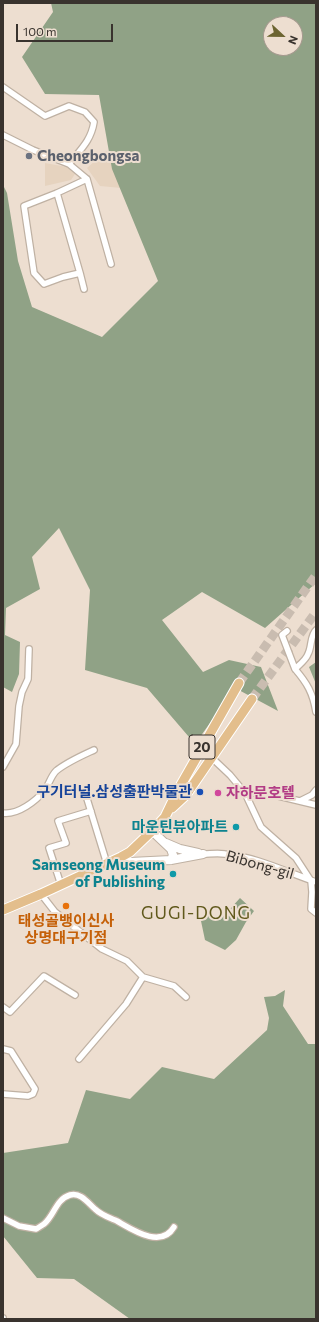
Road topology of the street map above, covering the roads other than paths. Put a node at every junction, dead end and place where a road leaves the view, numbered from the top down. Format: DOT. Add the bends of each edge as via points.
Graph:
graph roads {
  1 [pos="3,87"];
  2 [pos="3,135"];
  3 [pos="68,164"];
  4 [pos="87,179"];
  5 [pos="58,193"];
  6 [pos="111,264"];
  7 [pos="80,273"];
  8 [pos="84,289"];
  9 [pos="287,630"];
  10 [pos="316,630"];
  11 [pos="29,650"];
  12 [pos="295,669"];
  13 [pos="239,683"];
  14 [pos="252,699"];
  15 [pos="316,712"];
  16 [pos="94,750"];
  17 [pos="212,758"];
  18 [pos="3,767"];
  19 [pos="84,789"];
  20 [pos="316,790"];
  21 [pos="245,793"];
  22 [pos="300,801"];
  23 [pos="316,806"];
  24 [pos="91,811"];
  25 [pos="168,812"];
  26 [pos="3,813"];
  27 [pos="152,831"];
  28 [pos="166,843"];
  29 [pos="203,854"];
  30 [pos="171,860"];
  31 [pos="107,864"];
  32 [pos="313,881"];
  33 [pos="61,885"];
  34 [pos="314,893"];
  35 [pos="41,894"];
  36 [pos="3,910"];
  37 [pos="316,913"];
  38 [pos="143,977"];
  39 [pos="76,995"];
  40 [pos="186,997"];
  41 [pos="3,1007"];
  42 [pos="3,1049"];
  43 [pos="79,1059"];
  44 [pos="3,1094"];
  45 [pos="3,1218"];
  46 [pos="174,1227"];
  1 -- 3 [label="street" via="45,116 69,106 85,112 94,122 92,133"];
  2 -- 3 [label="street"];
  3 -- 4 [label="street"];
  4 -- 5 [label="street"];
  4 -- 6 [label="street"];
  5 -- 7 [label="street"];
  5 -- 7 [label="street" via="24,206 34,273 44,284"];
  7 -- 8 [label="street"];
  9 -- 12 [label="street" via="282,635"];
  10 -- 12 [label="street" via="307,657"];
  11 -- 18 [label="street" via="28,679 19,706 16,744"];
  12 -- 15 [label="street" via="305,681 314,699"];
  13 -- 25 [label="main road, 20"];
  14 -- 17 [label="main road, 20"];
  16 -- 26 [label="street" via="55,772 45,790 20,811"];
  17 -- 21 [label="street"];
  17 -- 25 [label="main road, 20" via="186,795"];
  19 -- 24 [label="street"];
  20 -- 22 [label="street"];
  21 -- 22 [label="street" via="266,793"];
  21 -- 32 [label="street" via="261,828 296,858"];
  22 -- 23 [label="street"];
  24 -- 31 [label="street"];
  24 -- 33 [label="street" via="58,821 66,843 49,848"];
  25 -- 27 [label="main road, 20"];
  27 -- 28 [label="main road"];
  27 -- 31 [label="main road, 20" via="130,852"];
  28 -- 29 [label="main road"];
  28 -- 30 [label="main road" via="173,852"];
  29 -- 30 [label="main road"];
  29 -- 32 [label="street, Bibong-gil" via="249,858"];
  30 -- 31 [label="main road"];
  31 -- 33 [label="main road, 20"];
  32 -- 34 [label="street"];
  33 -- 35 [label="main road, 20"];
  34 -- 37 [label="street" via="311,909"];
  35 -- 36 [label="main road, 20"];
  35 -- 38 [label="street" via="55,912 102,948 127,961"];
  38 -- 40 [label="street" via="174,986"];
  38 -- 43 [label="street" via="126,1004"];
  39 -- 41 [label="street" via="44,976 10,1012"];
  42 -- 44 [label="street" via="11,1051 35,1089 33,1094 28,1096"];
  45 -- 46 [label="street" via="36,1230 44,1224 62,1199 79,1195 96,1210 140,1234 155,1238 171,1233"];
}
